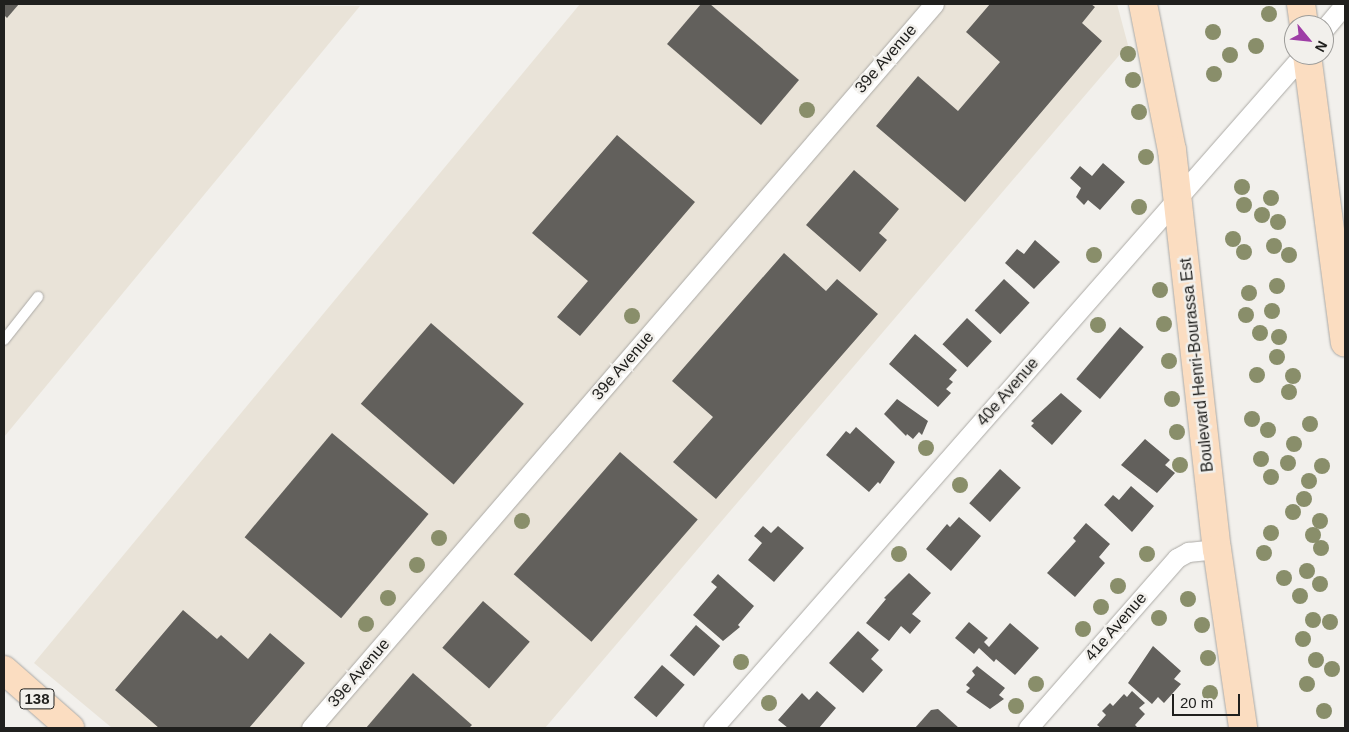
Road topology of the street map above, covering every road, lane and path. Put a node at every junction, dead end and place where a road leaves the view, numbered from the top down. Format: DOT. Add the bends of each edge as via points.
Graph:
graph roads {
  1 [pos="934,4"];
  2 [pos="1143,4"];
  3 [pos="1345,4"];
  4 [pos="1334,17"];
  5 [pos="1296,65"];
  6 [pos="1306,65"];
  7 [pos="1178,200"];
  8 [pos="38,297"];
  9 [pos="1345,336"];
  10 [pos="4,340"];
  11 [pos="1217,549"];
  12 [pos="4,670"];
  13 [pos="70,728"];
  14 [pos="311,728"];
  15 [pos="713,728"];
  16 [pos="1028,728"];
  17 [pos="1243,728"];
  1 -- 14 [label="street, 39e Avenue"];
  2 -- 7 [label="main road, Boulevard Henri-Bourassa Est" via="1172,150"];
  3 -- 4 [label="street"];
  5 -- 7 [label="street, 40e Avenue"];
  6 -- 9 [label="main road"];
  7 -- 11 [label="main road, Boulevard Henri-Bourassa Est"];
  7 -- 15 [label="street, 40e Avenue"];
  8 -- 10 [label="lane"];
  11 -- 16 [label="street, 41e Avenue" via="1188,552 1178,558"];
  11 -- 17 [label="main road, Boulevard Henri-Bourassa Est"];
  12 -- 13 [label="main road, 138"];
}
